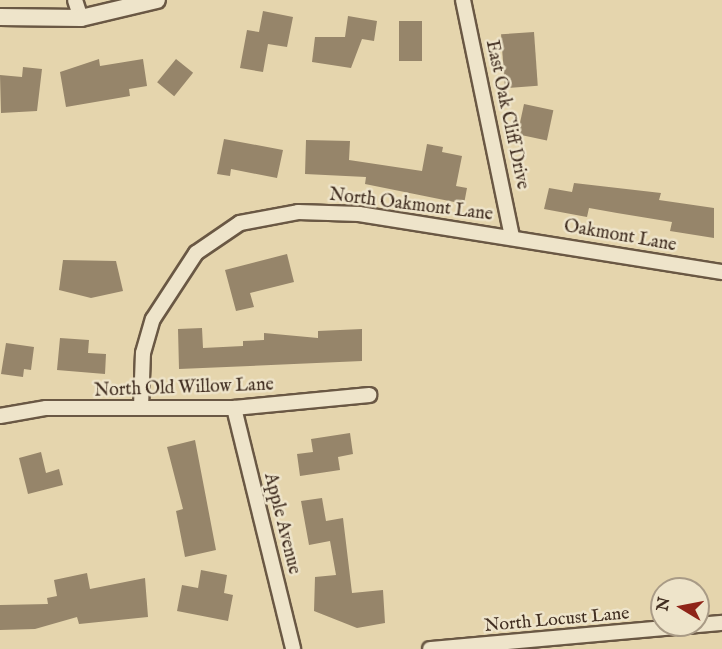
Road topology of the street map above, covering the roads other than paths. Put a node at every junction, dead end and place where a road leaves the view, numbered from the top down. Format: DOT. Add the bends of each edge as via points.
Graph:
graph roads {
  1 [pos="75,0"];
  2 [pos="157,0"];
  3 [pos="463,0"];
  4 [pos="0,17"];
  5 [pos="81,18"];
  6 [pos="512,237"];
  7 [pos="722,272"];
  8 [pos="369,395"];
  9 [pos="141,407"];
  10 [pos="234,408"];
  11 [pos="0,416"];
  12 [pos="722,623"];
  13 [pos="293,649"];
  14 [pos="430,649"];
  1 -- 5 [label="street"];
  2 -- 5 [label="street"];
  3 -- 6 [label="street, East Oak Cliff Drive"];
  4 -- 5 [label="street"];
  6 -- 7 [label="street, Oakmont Lane"];
  6 -- 9 [label="street, North Oakmont Lane" via="359,214 298,212 240,224 196,253 153,319 143,352"];
  8 -- 10 [label="street, North Old Willow Lane"];
  9 -- 10 [label="street, North Old Willow Lane"];
  9 -- 11 [label="street, North Old Willow Lane" via="46,408"];
  10 -- 13 [label="street, Apple Avenue"];
  12 -- 14 [label="street, North Locust Lane"];
}
